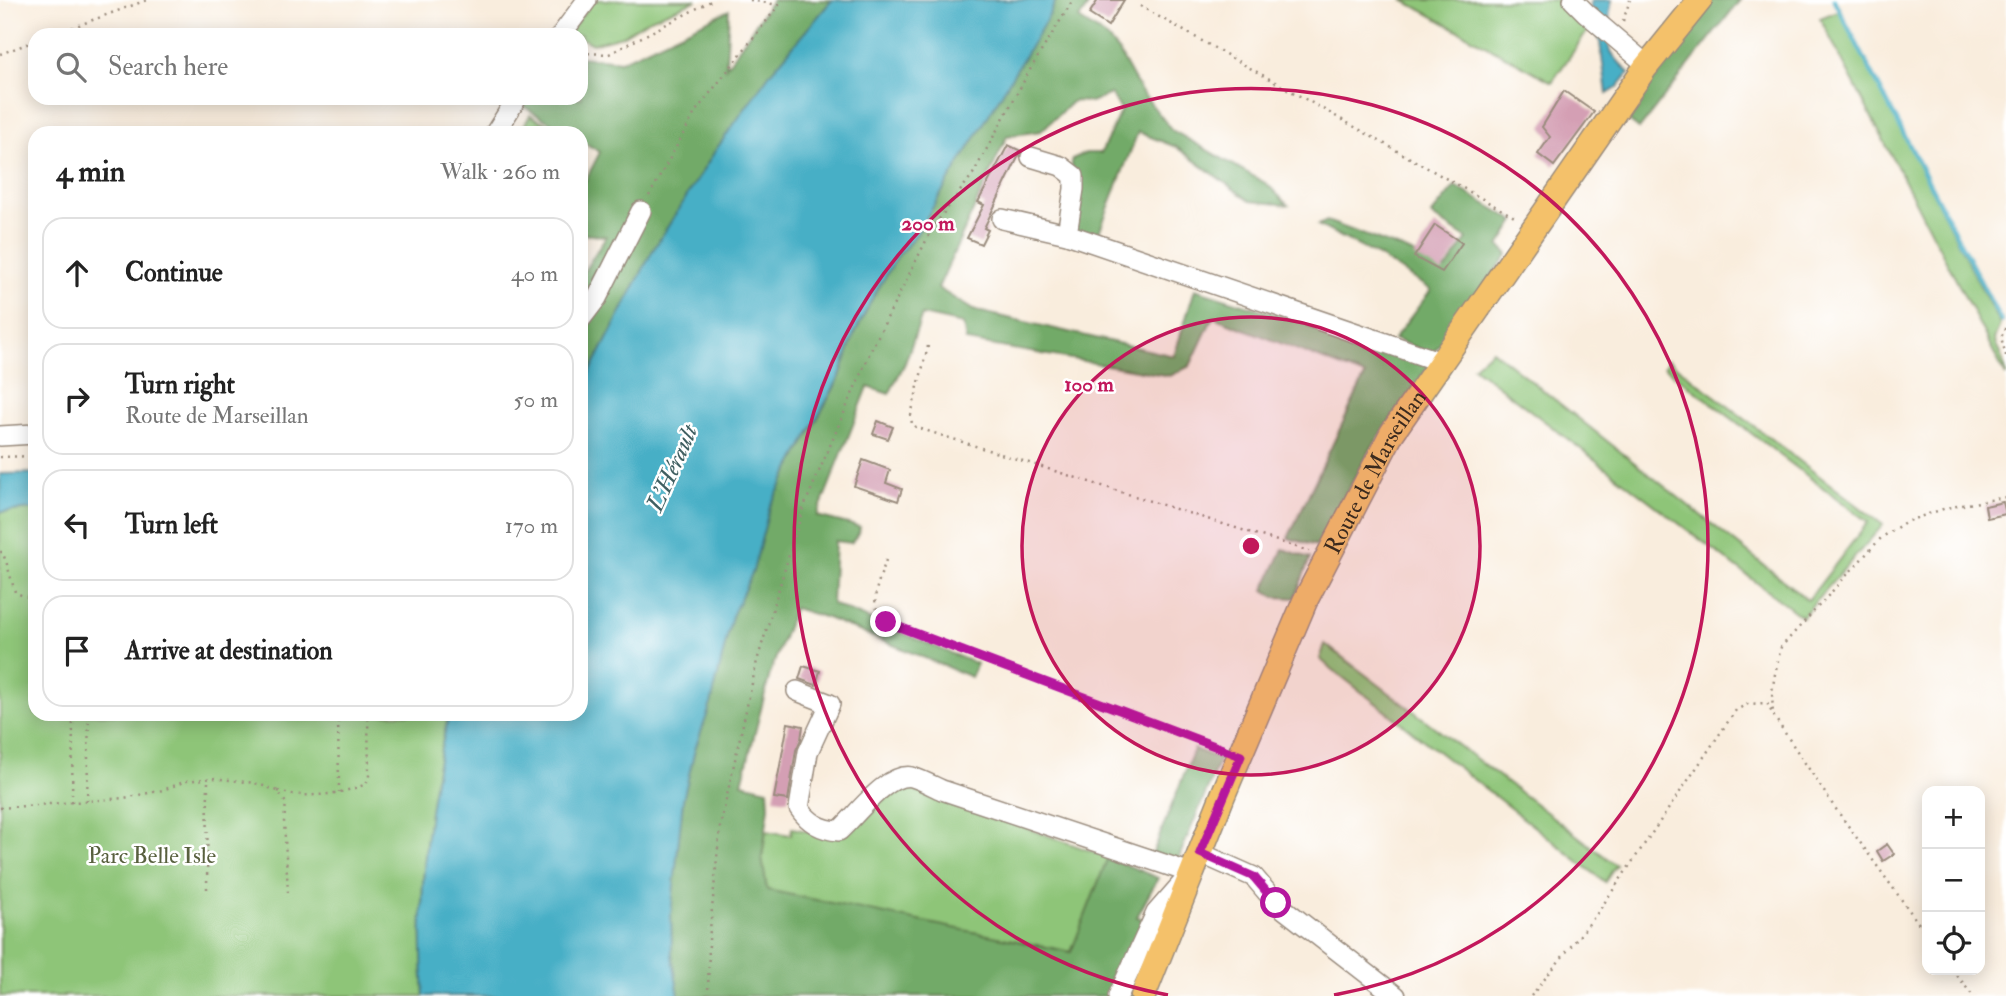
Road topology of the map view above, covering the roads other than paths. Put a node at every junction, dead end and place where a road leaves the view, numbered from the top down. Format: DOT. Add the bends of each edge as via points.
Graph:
graph roads {
  1 [pos="587,0"];
  2 [pos="1573,0"];
  3 [pos="1700,0"];
  4 [pos="566,28"];
  5 [pos="1647,65"];
  6 [pos="513,105"];
  7 [pos="499,126"];
  8 [pos="1031,157"];
  9 [pos="641,212"];
  10 [pos="1002,219"];
  11 [pos="1067,234"];
  12 [pos="588,310"];
  13 [pos="1441,362"];
  14 [pos="28,434"];
  15 [pos="0,436"];
  16 [pos="797,691"];
  17 [pos="1196,863"];
  18 [pos="1118,996"];
  19 [pos="1143,996"];
  20 [pos="1396,996"];
  1 -- 4 [label="street"];
  2 -- 5 [label="street"];
  3 -- 5 [label="main road, Route de Marseillan"];
  5 -- 13 [label="main road, Route de Marseillan"];
  6 -- 7 [label="street"];
  8 -- 11 [label="street" via="1061,166 1074,176"];
  9 -- 12 [label="street"];
  10 -- 11 [label="street"];
  11 -- 13 [label="street"];
  13 -- 17 [label="main road, Route de Marseillan" via="1392,433 1305,601"];
  14 -- 15 [label="street"];
  16 -- 17 [label="street" via="830,704 808,752 799,808 825,830 839,831 877,792 910,776 942,790"];
  17 -- 18 [label="street" via="1156,913"];
  17 -- 19 [label="main road, Route de Marseillan"];
  17 -- 20 [label="street" via="1254,877 1276,903"];
}
